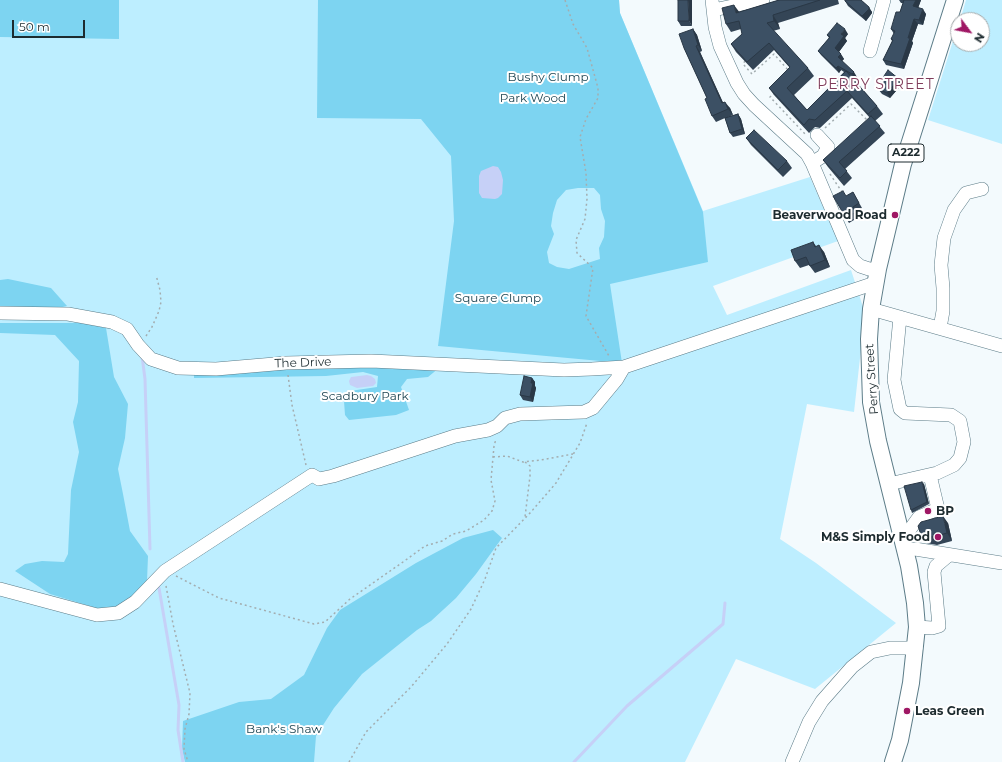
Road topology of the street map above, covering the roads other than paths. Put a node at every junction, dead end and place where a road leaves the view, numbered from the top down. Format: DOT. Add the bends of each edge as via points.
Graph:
graph roads {
  1 [pos="763,0"];
  2 [pos="884,0"];
  3 [pos="955,0"];
  4 [pos="712,5"];
  5 [pos="870,52"];
  6 [pos="817,135"];
  7 [pos="812,163"];
  8 [pos="982,189"];
  9 [pos="876,276"];
  10 [pos="871,309"];
  11 [pos="0,313"];
  12 [pos="900,317"];
  13 [pos="940,328"];
  14 [pos="1002,346"];
  15 [pos="622,367"];
  16 [pos="930,475"];
  17 [pos="889,484"];
  18 [pos="904,545"];
  19 [pos="949,555"];
  20 [pos="1002,562"];
  21 [pos="0,589"];
  22 [pos="917,627"];
  23 [pos="916,648"];
  24 [pos="792,762"];
  25 [pos="893,762"];
  1 -- 4 [label="street" via="722,9"];
  2 -- 5 [label="street"];
  3 -- 9 [label="main road, Perry Street / A222" via="903,164"];
  4 -- 7 [label="street" via="720,46 737,83 754,105 801,147"];
  6 -- 7 [label="street" via="828,147 823,156"];
  7 -- 9 [label="street" via="853,260"];
  8 -- 13 [label="street" via="966,193 954,210 944,238 941,265 943,311"];
  9 -- 10 [label="main road, Perry Street / A222"];
  9 -- 15 [label="street, The Drive"];
  10 -- 12 [label="street"];
  10 -- 17 [label="main road, Perry Street / A222" via="871,402"];
  11 -- 15 [label="street, The Drive" via="68,314 112,322 127,329 151,359 178,368 216,369 286,363 371,361 564,370"];
  12 -- 13 [label="street"];
  12 -- 16 [label="street" via="894,380 900,409 905,413 951,415 960,421 964,442 960,458 954,465"];
  13 -- 14 [label="street"];
  15 -- 21 [label="street" via="617,379 593,408 584,412 520,414 505,418 488,430 455,436 332,476 319,479 312,475 165,571 135,602 118,613 97,614"];
  16 -- 17 [label="street"];
  16 -- 18 [label="street" via="938,509 919,517"];
  17 -- 18 [label="main road, Perry Street / A222"];
  18 -- 19 [label="street"];
  18 -- 22 [label="main road, Perry Street / A222"];
  19 -- 20 [label="street"];
  19 -- 22 [label="street" via="936,566 934,572 938,626"];
  22 -- 23 [label="main road, Perry Street / A222"];
  23 -- 24 [label="street" via="890,648 871,652 852,667 819,706 809,722"];
  23 -- 25 [label="main road, Perry Street / A222" via="900,740"];
}
